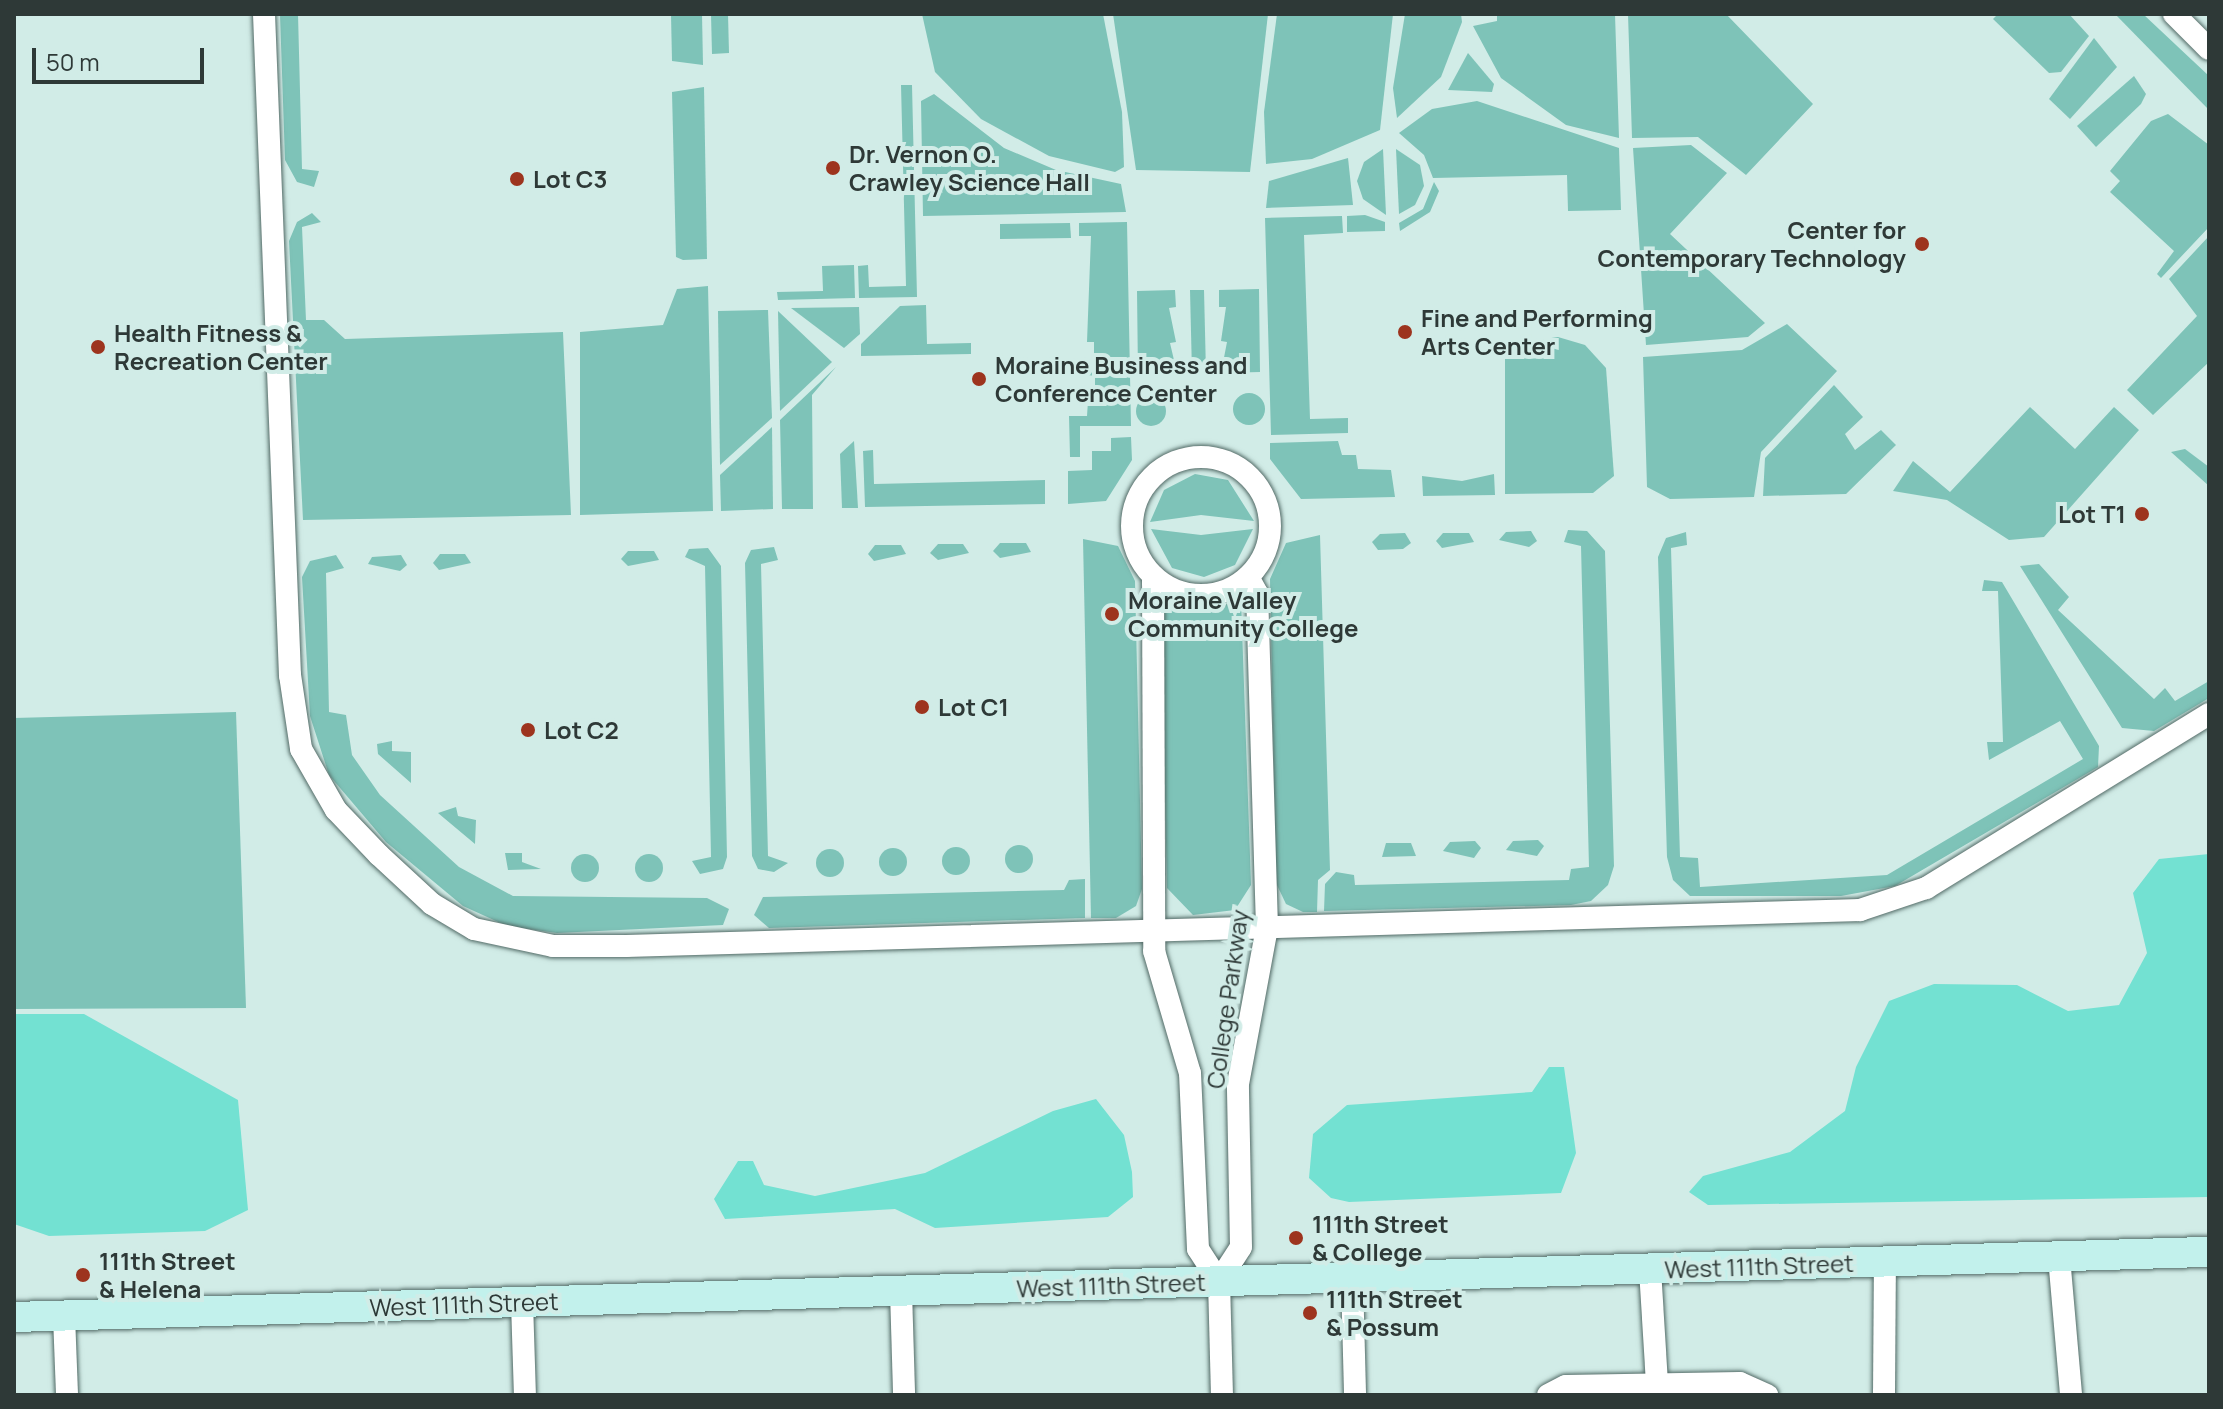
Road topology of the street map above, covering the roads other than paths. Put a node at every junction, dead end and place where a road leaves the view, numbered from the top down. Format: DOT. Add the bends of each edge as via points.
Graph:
graph roads {
  1 [pos="264,14"];
  2 [pos="2174,14"];
  3 [pos="2209,49"];
  4 [pos="1153,576"];
  5 [pos="1248,577"];
  6 [pos="2209,714"];
  7 [pos="1267,928"];
  8 [pos="1153,933"];
  9 [pos="2209,1252"];
  10 [pos="2059,1257"];
  11 [pos="1885,1262"];
  12 [pos="1650,1269"];
  13 [pos="1352,1278"];
  14 [pos="1219,1281"];
  15 [pos="901,1291"];
  16 [pos="522,1302"];
  17 [pos="64,1316"];
  18 [pos="14,1317"];
  19 [pos="1657,1384"];
  20 [pos="67,1395"];
  21 [pos="525,1395"];
  22 [pos="904,1395"];
  23 [pos="1222,1395"];
  24 [pos="1355,1395"];
  25 [pos="1548,1395"];
  26 [pos="1767,1395"];
  27 [pos="1884,1395"];
  28 [pos="2071,1395"];
  1 -- 8 [label="street" via="293,711 316,777 379,855 432,904 474,929 553,946"];
  2 -- 3 [label="street"];
  4 -- 5 [label="street" via="1190,594 1221,592"];
  4 -- 5 [label="street, College Parkway" via="1132,527 1141,491 1177,461 1200,456 1224,460 1261,490 1271,527"];
  4 -- 8 [label="street, College Parkway"];
  5 -- 7 [label="street, College Parkway" via="1257,593"];
  6 -- 7 [label="street" via="1887,904"];
  7 -- 8 [label="street"];
  7 -- 14 [label="street, College Parkway" via="1238,1084 1241,1247"];
  8 -- 14 [label="street, College Parkway" via="1190,1073 1198,1249"];
  9 -- 10 [label="main road, West 111th Street"];
  10 -- 11 [label="main road, West 111th Street"];
  10 -- 28 [label="street"];
  11 -- 12 [label="main road, West 111th Street"];
  11 -- 27 [label="street"];
  12 -- 13 [label="main road, West 111th Street"];
  12 -- 19 [label="street"];
  13 -- 14 [label="main road, West 111th Street"];
  13 -- 24 [label="street"];
  14 -- 15 [label="main road, West 111th Street"];
  14 -- 23 [label="street"];
  15 -- 16 [label="main road, West 111th Street"];
  15 -- 22 [label="street"];
  16 -- 17 [label="main road, West 111th Street"];
  16 -- 21 [label="street"];
  17 -- 18 [label="main road, West 111th Street"];
  17 -- 20 [label="street"];
  19 -- 25 [label="street" via="1566,1386"];
  19 -- 26 [label="street" via="1740,1383"];
}
